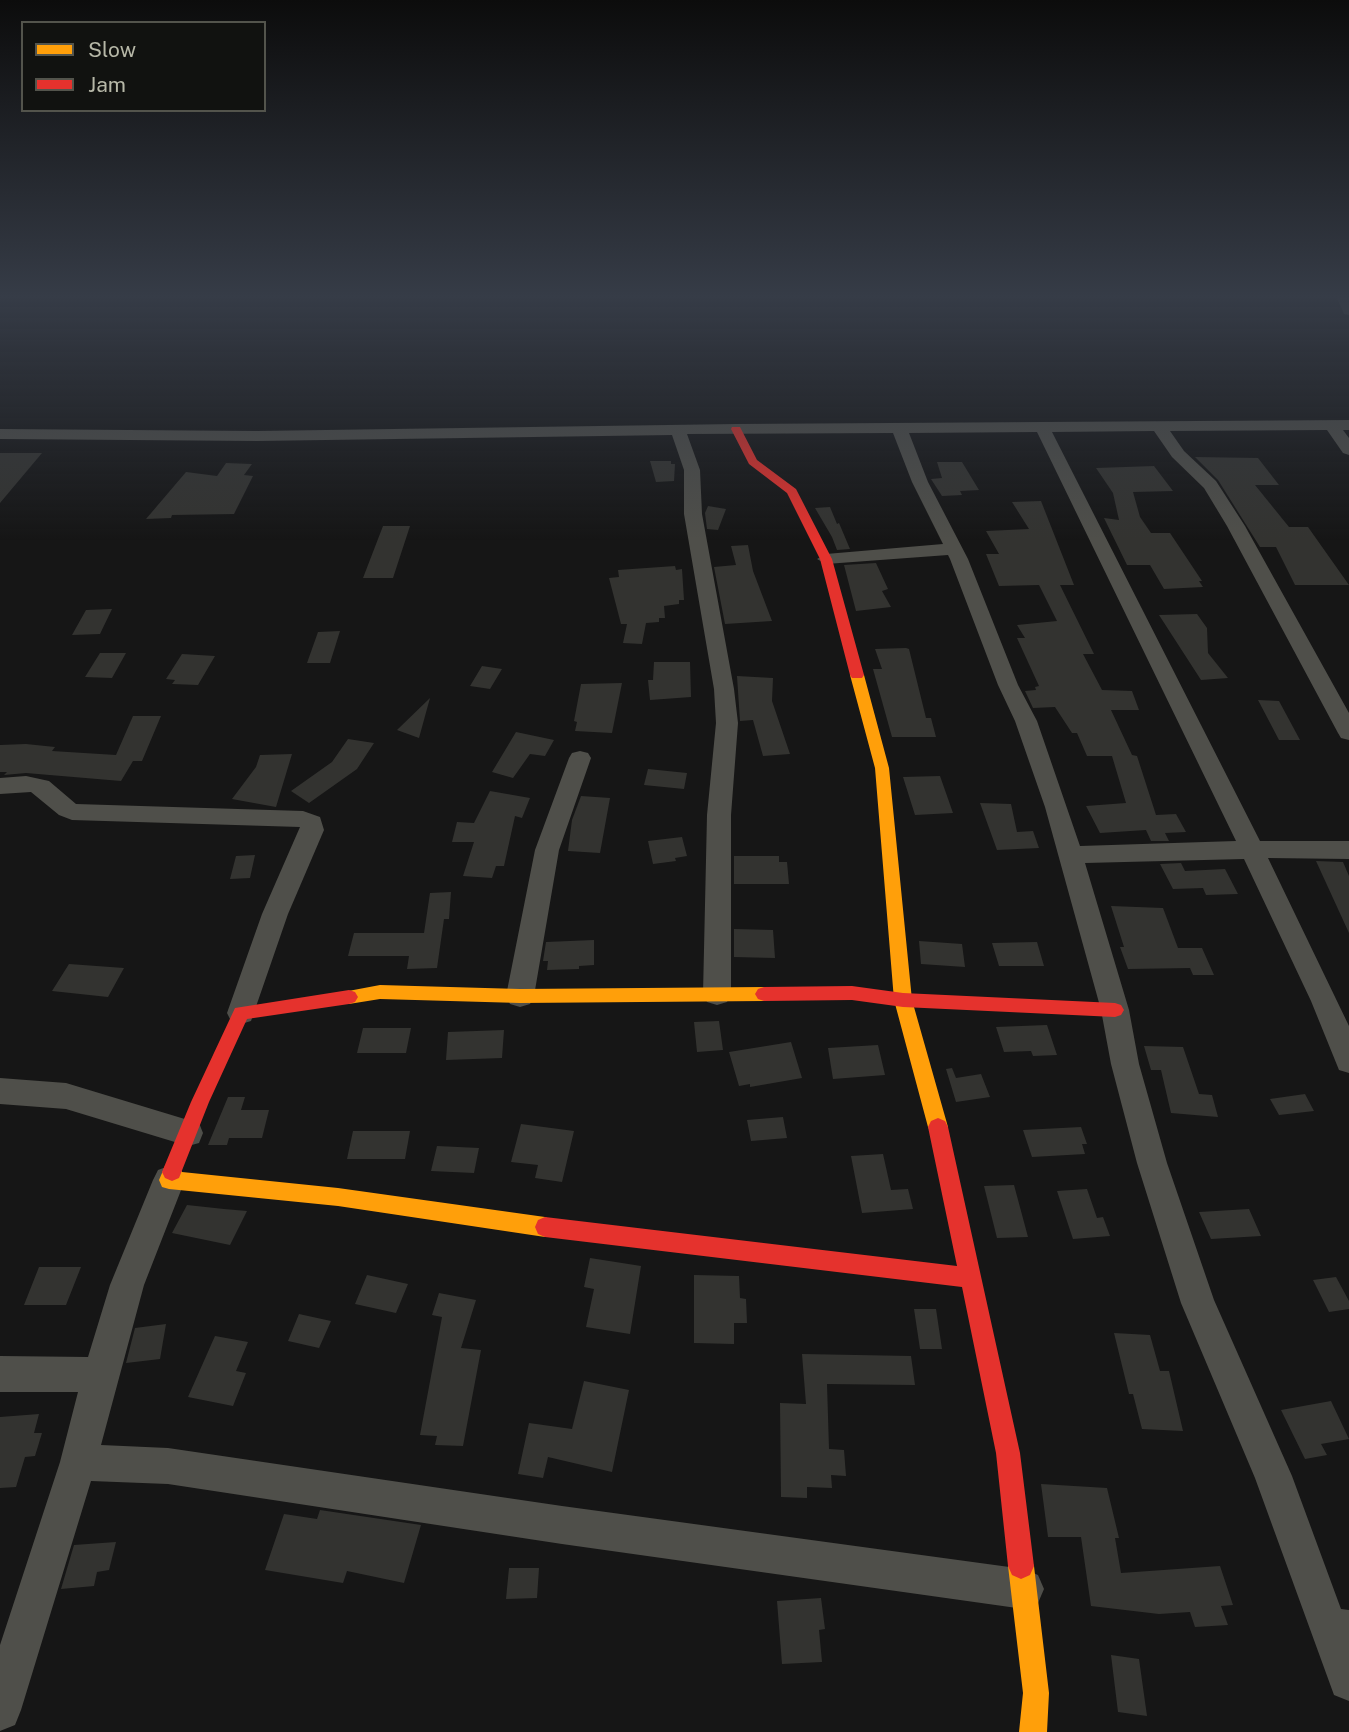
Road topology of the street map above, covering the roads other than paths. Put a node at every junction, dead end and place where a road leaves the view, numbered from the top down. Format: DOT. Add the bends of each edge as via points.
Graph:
graph roads {
  1 [pos="1332,425"];
  2 [pos="1349,425"];
  3 [pos="1042,427"];
  4 [pos="899,428"];
  5 [pos="1160,428"];
  6 [pos="736,429"];
  7 [pos="678,430"];
  8 [pos="0,434"];
  9 [pos="1349,450"];
  10 [pos="954,550"];
  11 [pos="825,559"];
  12 [pos="1349,733"];
  13 [pos="580,758"];
  14 [pos="0,786"];
  15 [pos="1251,850"];
  16 [pos="1349,850"];
  17 [pos="1072,855"];
  18 [pos="717,994"];
  19 [pos="520,996"];
  20 [pos="903,1000"];
  21 [pos="1115,1010"];
  22 [pos="241,1013"];
  23 [pos="1349,1061"];
  24 [pos="0,1091"];
  25 [pos="188,1133"];
  26 [pos="169,1180"];
  27 [pos="970,1278"];
  28 [pos="0,1374"];
  29 [pos="100,1375"];
  30 [pos="78,1462"];
  31 [pos="1024,1589"];
  32 [pos="1339,1629"];
  33 [pos="1349,1680"];
  34 [pos="0,1710"];
  35 [pos="1033,1732"];
  1 -- 2 [label="street"];
  1 -- 5 [label="street"];
  1 -- 9 [label="street"];
  3 -- 4 [label="street"];
  3 -- 5 [label="street"];
  3 -- 15 [label="street"];
  4 -- 6 [label="street"];
  4 -- 10 [label="street"];
  5 -- 12 [label="street" via="1178,454 1210,485 1236,526"];
  6 -- 7 [label="street"];
  6 -- 11 [label="street" via="754,462 792,491"];
  7 -- 8 [label="street" via="257,436"];
  7 -- 18 [label="street" via="692,470 693,514 727,723 719,815"];
  10 -- 11 [label="street"];
  10 -- 17 [label="street" via="1026,721"];
  11 -- 20 [label="street" via="881,768"];
  13 -- 19 [label="street" via="547,850"];
  14 -- 22 [label="street" via="42,787 60,807 72,812 303,819 312,823"];
  15 -- 16 [label="street"];
  15 -- 17 [label="street"];
  15 -- 23 [label="street" via="1325,1001"];
  17 -- 21 [label="street"];
  18 -- 19 [label="street"];
  18 -- 20 [label="street" via="852,993"];
  19 -- 22 [label="street" via="380,992"];
  20 -- 21 [label="street"];
  20 -- 27 [label="street" via="936,1116"];
  21 -- 32 [label="street" via="1152,1163 1198,1303"];
  22 -- 25 [label="street"];
  24 -- 25 [label="street" via="66,1096"];
  25 -- 26 [label="street"];
  26 -- 27 [label="street" via="338,1197 492,1221"];
  26 -- 29 [label="street" via="127,1285"];
  27 -- 31 [label="street" via="1008,1453"];
  28 -- 29 [label="street"];
  29 -- 30 [label="street"];
  30 -- 31 [label="street" via="168,1466"];
  30 -- 34 [label="street"];
  31 -- 35 [label="street" via="1036,1693"];
  32 -- 33 [label="street"];
}
